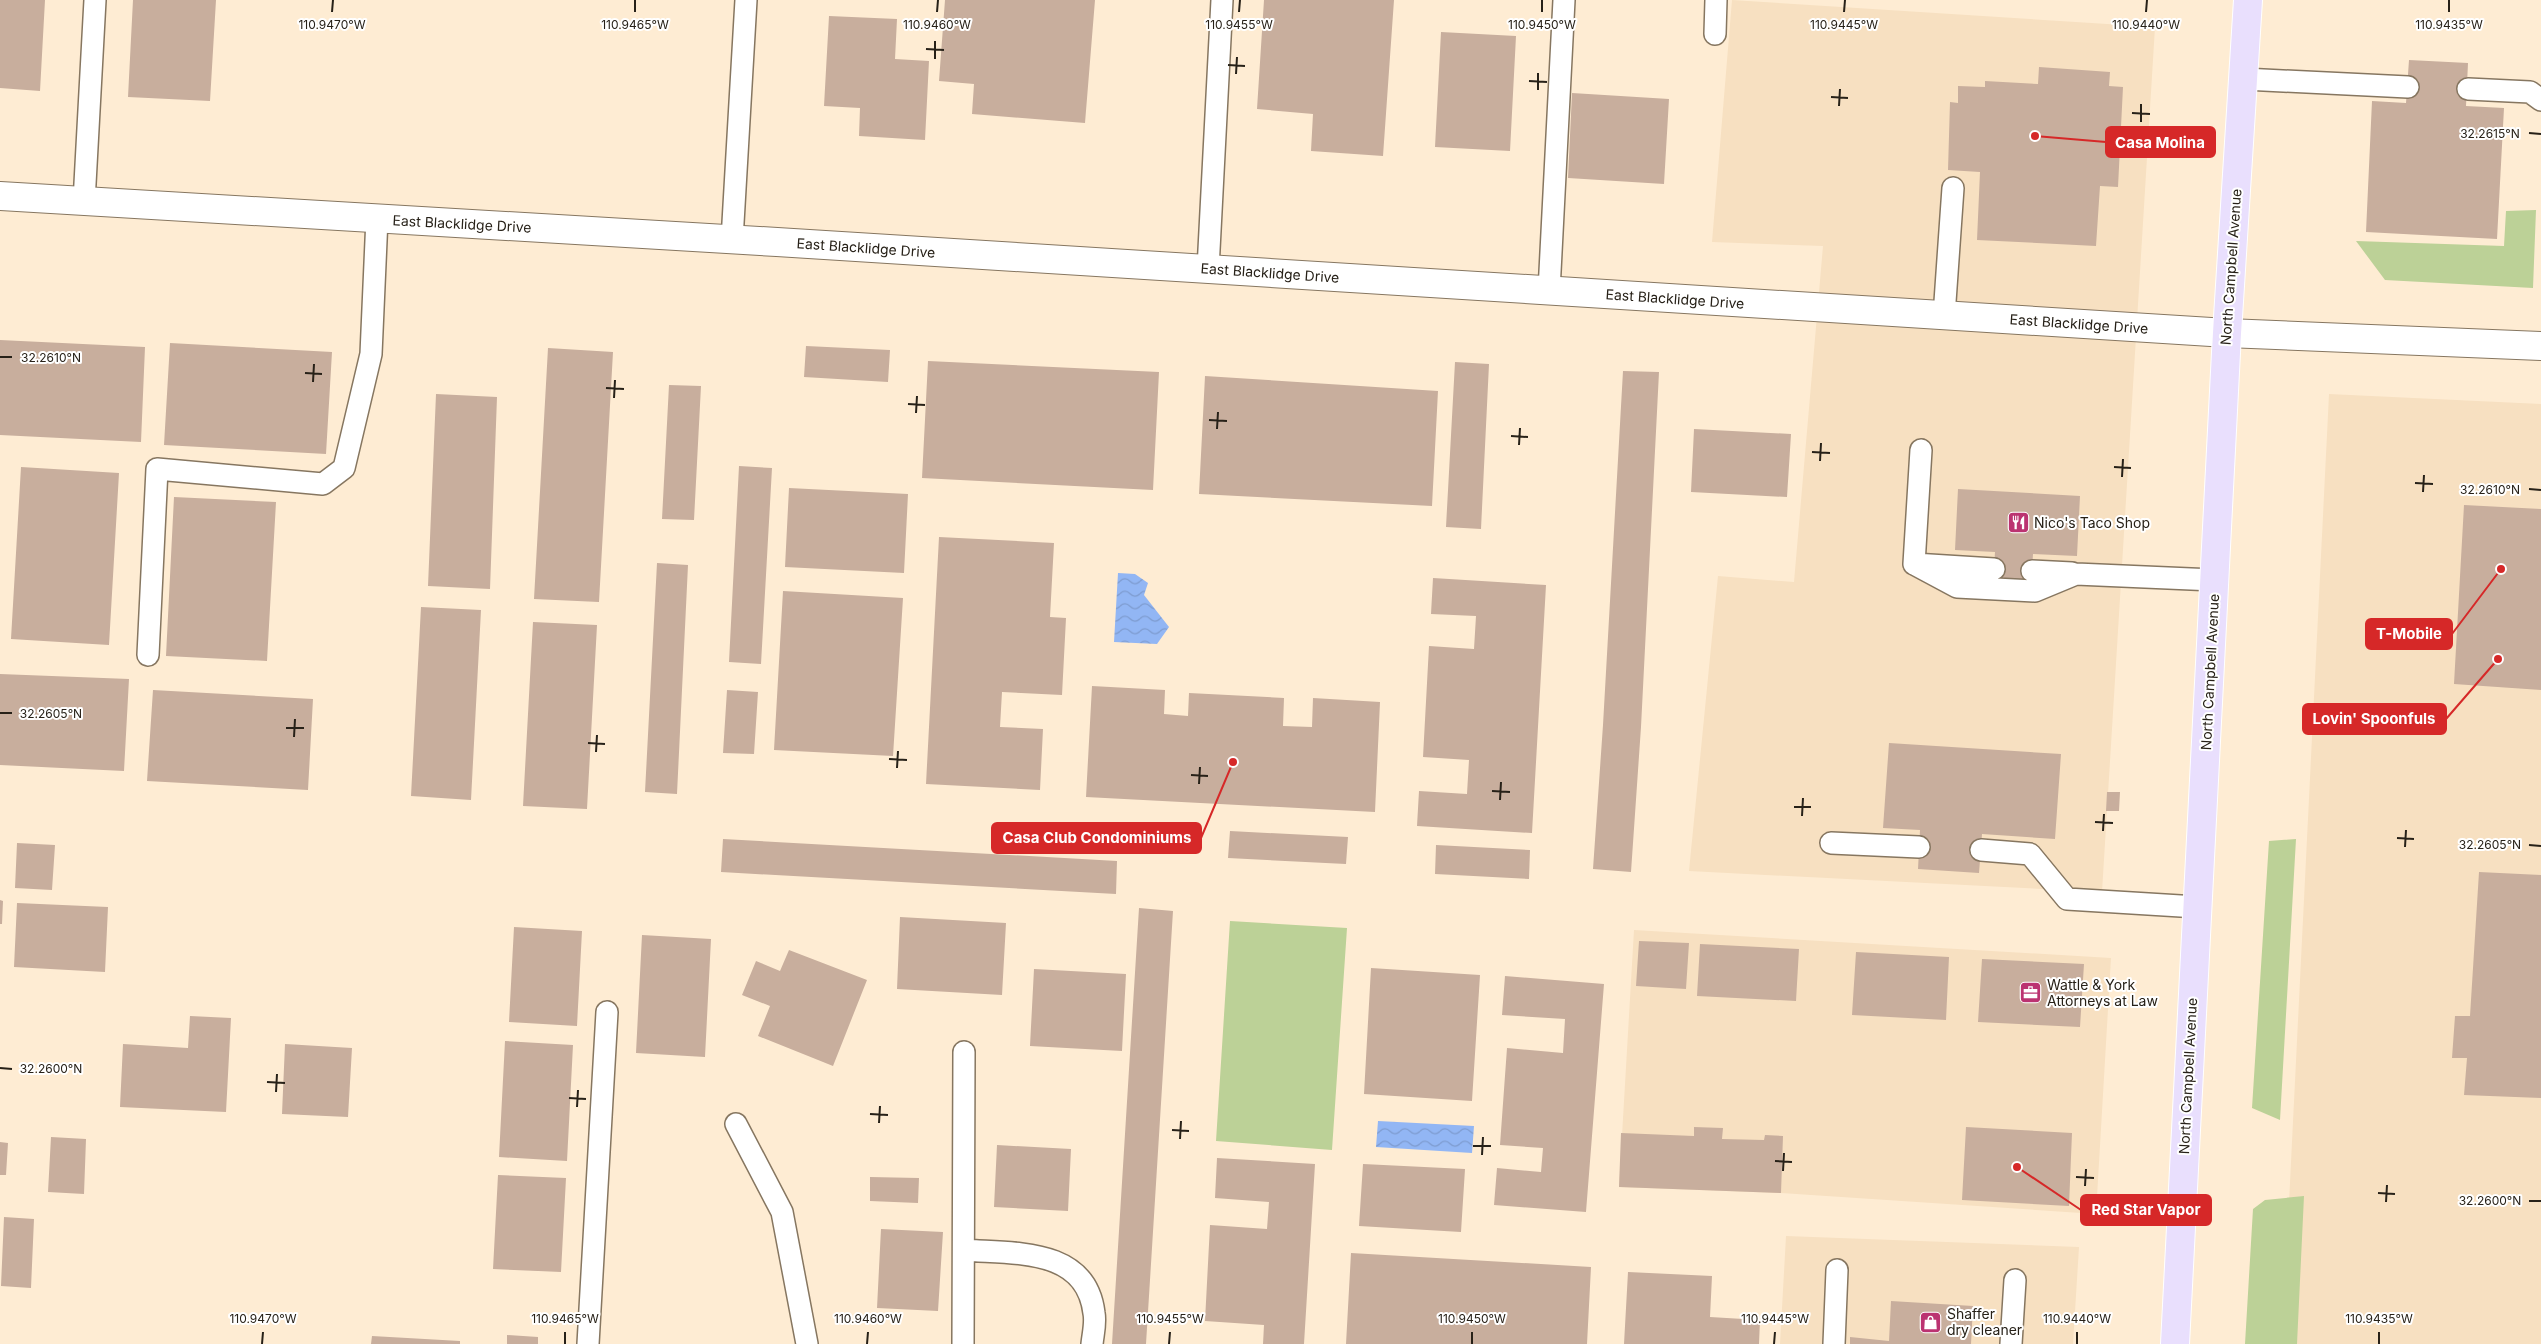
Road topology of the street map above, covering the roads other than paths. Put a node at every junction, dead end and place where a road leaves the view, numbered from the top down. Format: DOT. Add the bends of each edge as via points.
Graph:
graph roads {
  1 [pos="95,0"];
  2 [pos="746,0"];
  3 [pos="1222,0"];
  4 [pos="1564,0"];
  5 [pos="1716,0"];
  6 [pos="2248,0"];
  7 [pos="1715,34"];
  8 [pos="2244,79"];
  9 [pos="2408,87"];
  10 [pos="2468,89"];
  11 [pos="2541,100"];
  12 [pos="1953,188"];
  13 [pos="0,196"];
  14 [pos="84,202"];
  15 [pos="377,218"];
  16 [pos="732,240"];
  17 [pos="1208,269"];
  18 [pos="1549,291"];
  19 [pos="1944,316"];
  20 [pos="2227,333"];
  21 [pos="2541,346"];
  22 [pos="1921,450"];
  23 [pos="1914,564"];
  24 [pos="1994,569"];
  25 [pos="2032,571"];
  26 [pos="2076,574"];
  27 [pos="2214,580"];
  28 [pos="148,655"];
  29 [pos="1831,843"];
  30 [pos="1919,847"];
  31 [pos="1981,850"];
  32 [pos="2197,907"];
  33 [pos="607,1012"];
  34 [pos="964,1052"];
  35 [pos="736,1124"];
  36 [pos="964,1250"];
  37 [pos="1837,1270"];
  38 [pos="2015,1280"];
  39 [pos="588,1344"];
  40 [pos="807,1344"];
  41 [pos="963,1344"];
  42 [pos="1092,1344"];
  43 [pos="1834,1344"];
  44 [pos="2011,1344"];
  45 [pos="2174,1344"];
  1 -- 14 [label="lane"];
  2 -- 16 [label="lane"];
  3 -- 17 [label="lane"];
  4 -- 18 [label="lane"];
  5 -- 7 [label="lane"];
  6 -- 8 [label="main road, North Campbell Avenue"];
  8 -- 9 [label="lane"];
  8 -- 20 [label="main road, North Campbell Avenue"];
  10 -- 11 [label="lane" via="2530,92"];
  12 -- 19 [label="lane"];
  13 -- 14 [label="street, East Blacklidge Drive"];
  14 -- 15 [label="street, East Blacklidge Drive"];
  15 -- 16 [label="street, East Blacklidge Drive"];
  15 -- 28 [label="lane" via="371,354 344,468 323,484 157,469"];
  16 -- 17 [label="street, East Blacklidge Drive"];
  17 -- 18 [label="street, East Blacklidge Drive"];
  18 -- 19 [label="street, East Blacklidge Drive"];
  19 -- 20 [label="street, East Blacklidge Drive"];
  20 -- 21 [label="street, East Blacklidge Drive"];
  20 -- 27 [label="main road, North Campbell Avenue"];
  22 -- 23 [label="lane"];
  23 -- 24 [label="lane"];
  23 -- 26 [label="lane" via="1956,587 2035,592"];
  25 -- 26 [label="lane"];
  26 -- 27 [label="lane"];
  27 -- 32 [label="main road, North Campbell Avenue"];
  29 -- 30 [label="lane"];
  31 -- 32 [label="lane" via="2030,854 2067,899"];
  32 -- 45 [label="main road, North Campbell Avenue"];
  33 -- 39 [label="lane"];
  34 -- 36 [label="lane"];
  35 -- 40 [label="lane" via="782,1212"];
  36 -- 41 [label="lane"];
  36 -- 42 [label="lane" via="1029,1255 1068,1267 1086,1288 1092,1304 1095,1315"];
  37 -- 43 [label="lane"];
  38 -- 44 [label="lane"];
}
